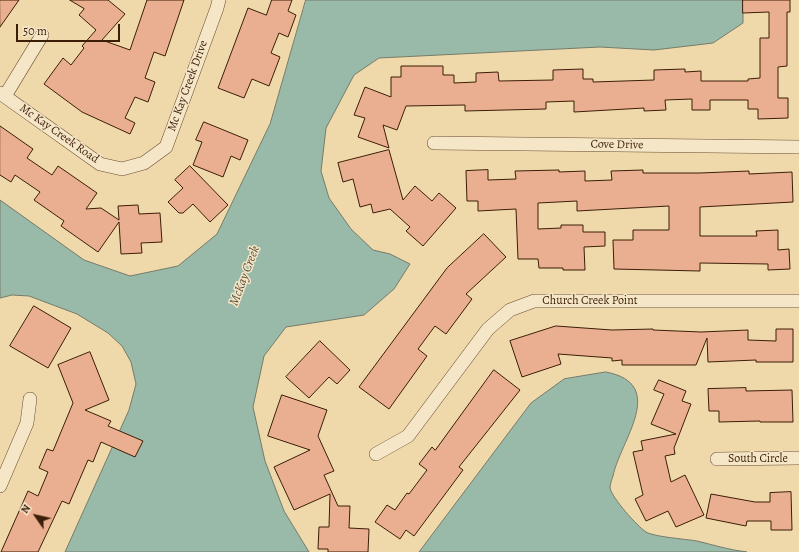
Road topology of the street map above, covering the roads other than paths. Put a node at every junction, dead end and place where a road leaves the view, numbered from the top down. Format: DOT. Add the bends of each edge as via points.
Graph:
graph roads {
  1 [pos="219,0"];
  2 [pos="42,35"];
  3 [pos="2,95"];
  4 [pos="434,142"];
  5 [pos="799,147"];
  6 [pos="144,163"];
  7 [pos="799,301"];
  8 [pos="30,398"];
  9 [pos="376,454"];
  10 [pos="799,458"];
  11 [pos="717,459"];
  12 [pos="0,484"];
  1 -- 6 [label="street, Mc Kay Creek Drive" via="166,147"];
  2 -- 3 [label="street"];
  3 -- 6 [label="street, Mc Kay Creek Road" via="100,164 122,169"];
  4 -- 5 [label="street, Cove Drive"];
  7 -- 9 [label="street, Church Creek Point" via="534,301 510,310 488,329 408,436"];
  8 -- 12 [label="street" via="27,423"];
  10 -- 11 [label="street, South Circle"];
}
